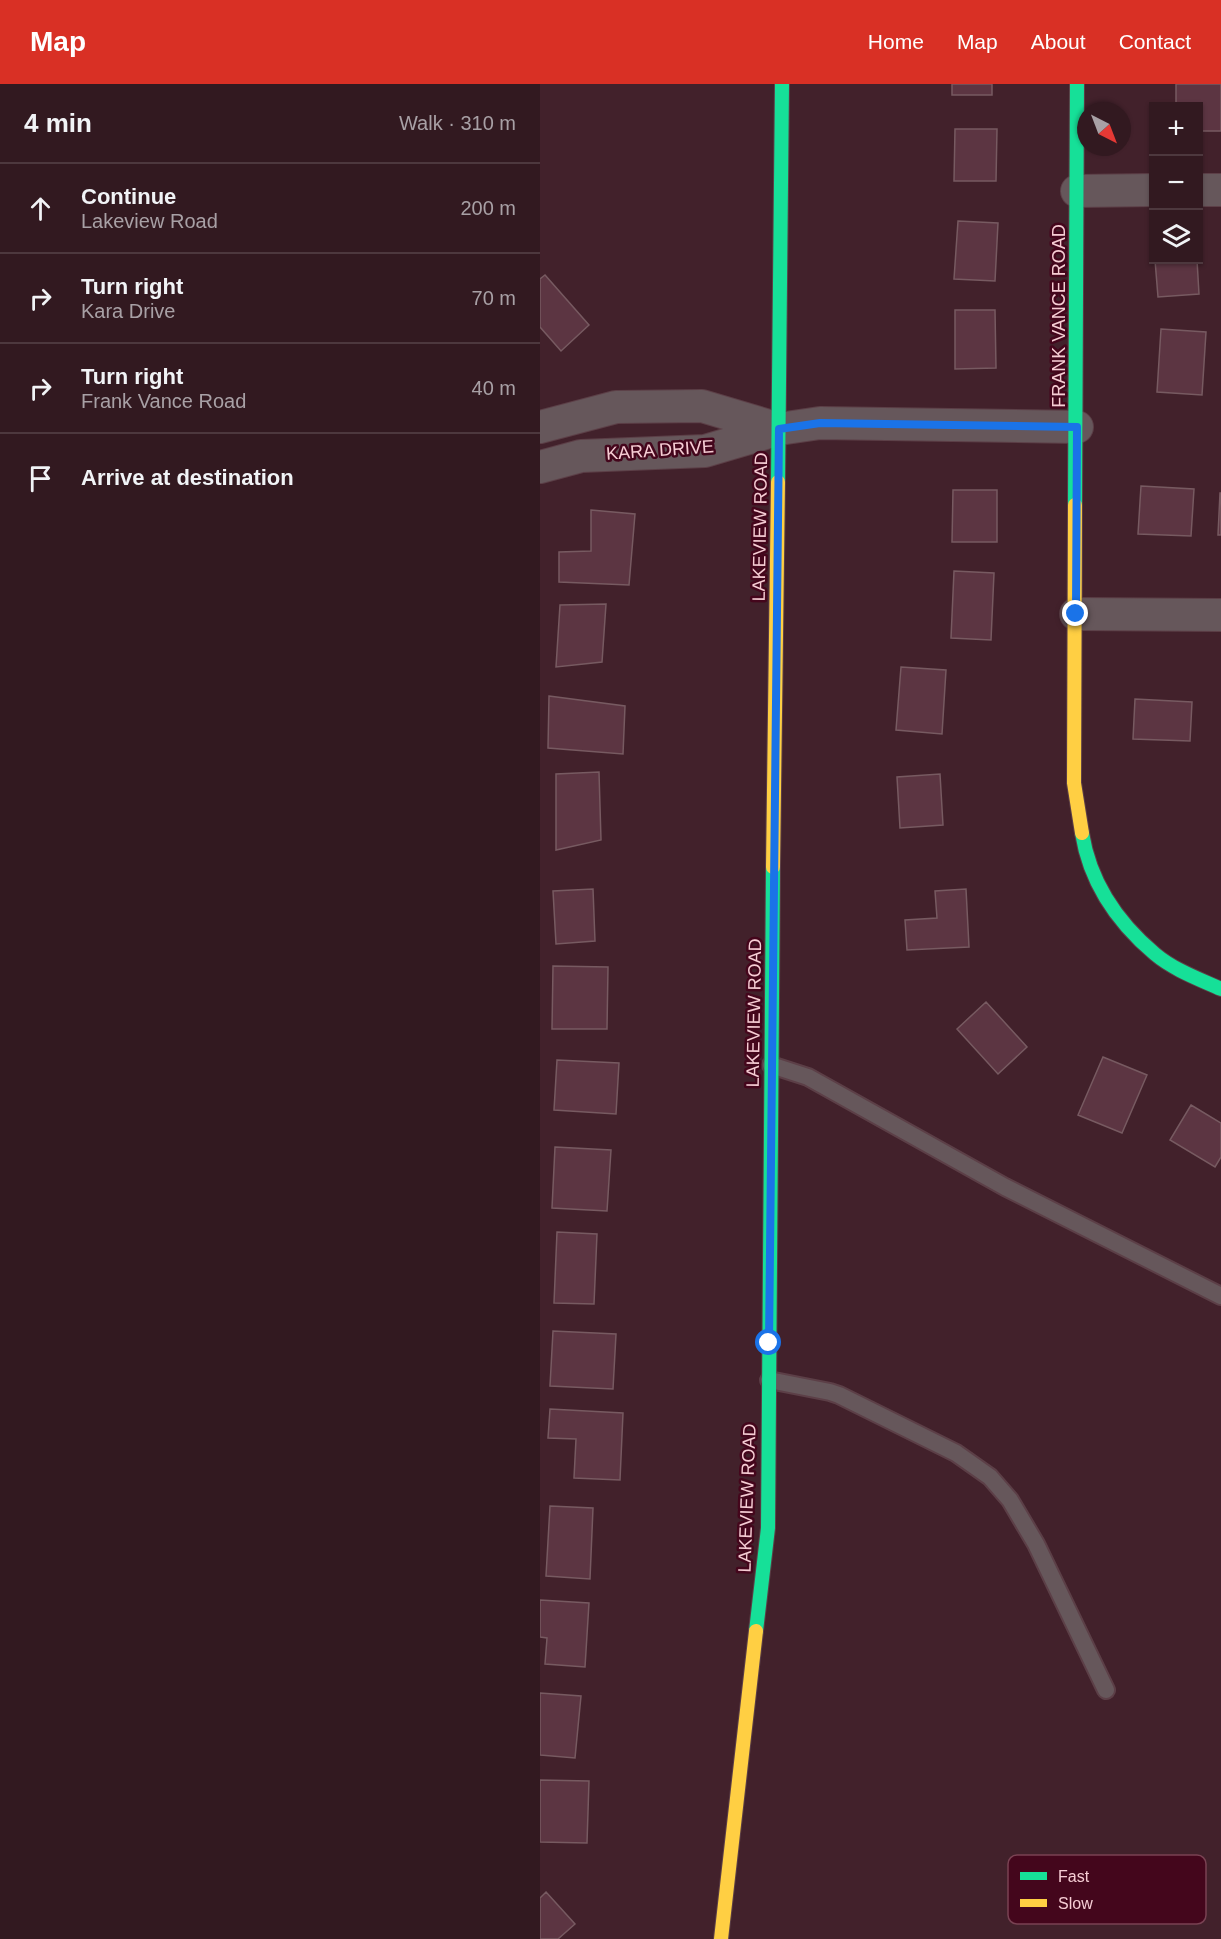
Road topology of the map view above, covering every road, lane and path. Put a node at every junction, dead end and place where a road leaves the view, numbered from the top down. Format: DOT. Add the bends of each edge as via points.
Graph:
graph roads {
  1 [pos="782,84"];
  2 [pos="1077,84"];
  3 [pos="1149,190"];
  4 [pos="1203,190"];
  5 [pos="1221,190"];
  6 [pos="1077,191"];
  7 [pos="540,427"];
  8 [pos="1077,427"];
  9 [pos="779,429"];
  10 [pos="540,467"];
  11 [pos="1076,614"];
  12 [pos="1221,615"];
  13 [pos="1221,989"];
  14 [pos="771,1065"];
  15 [pos="1221,1296"];
  16 [pos="769,1380"];
  17 [pos="1106,1690"];
  18 [pos="721,1939"];
  1 -- 9 [label="main road, LAKEVIEW ROAD"];
  2 -- 6 [label="main road, FRANK VANCE ROAD"];
  3 -- 6 [label="street"];
  4 -- 5 [label="street"];
  6 -- 8 [label="main road, FRANK VANCE ROAD"];
  7 -- 9 [label="street, KARA DRIVE" via="616,407 702,406"];
  8 -- 9 [label="street, KARA DRIVE" via="820,423"];
  8 -- 11 [label="main road, FRANK VANCE ROAD"];
  9 -- 10 [label="street, KARA DRIVE" via="705,451 581,456"];
  9 -- 14 [label="main road, LAKEVIEW ROAD"];
  11 -- 12 [label="street"];
  11 -- 13 [label="main road, FRANK VANCE ROAD" via="1074,783 1083,838 1096,882 1114,913 1156,955"];
  14 -- 15 [label="lane" via="808,1077 1005,1187"];
  14 -- 16 [label="main road, LAKEVIEW ROAD"];
  16 -- 17 [label="lane" via="839,1395 956,1454 990,1477 1010,1500 1036,1544"];
  16 -- 18 [label="main road, LAKEVIEW ROAD" via="768,1528"];
}
